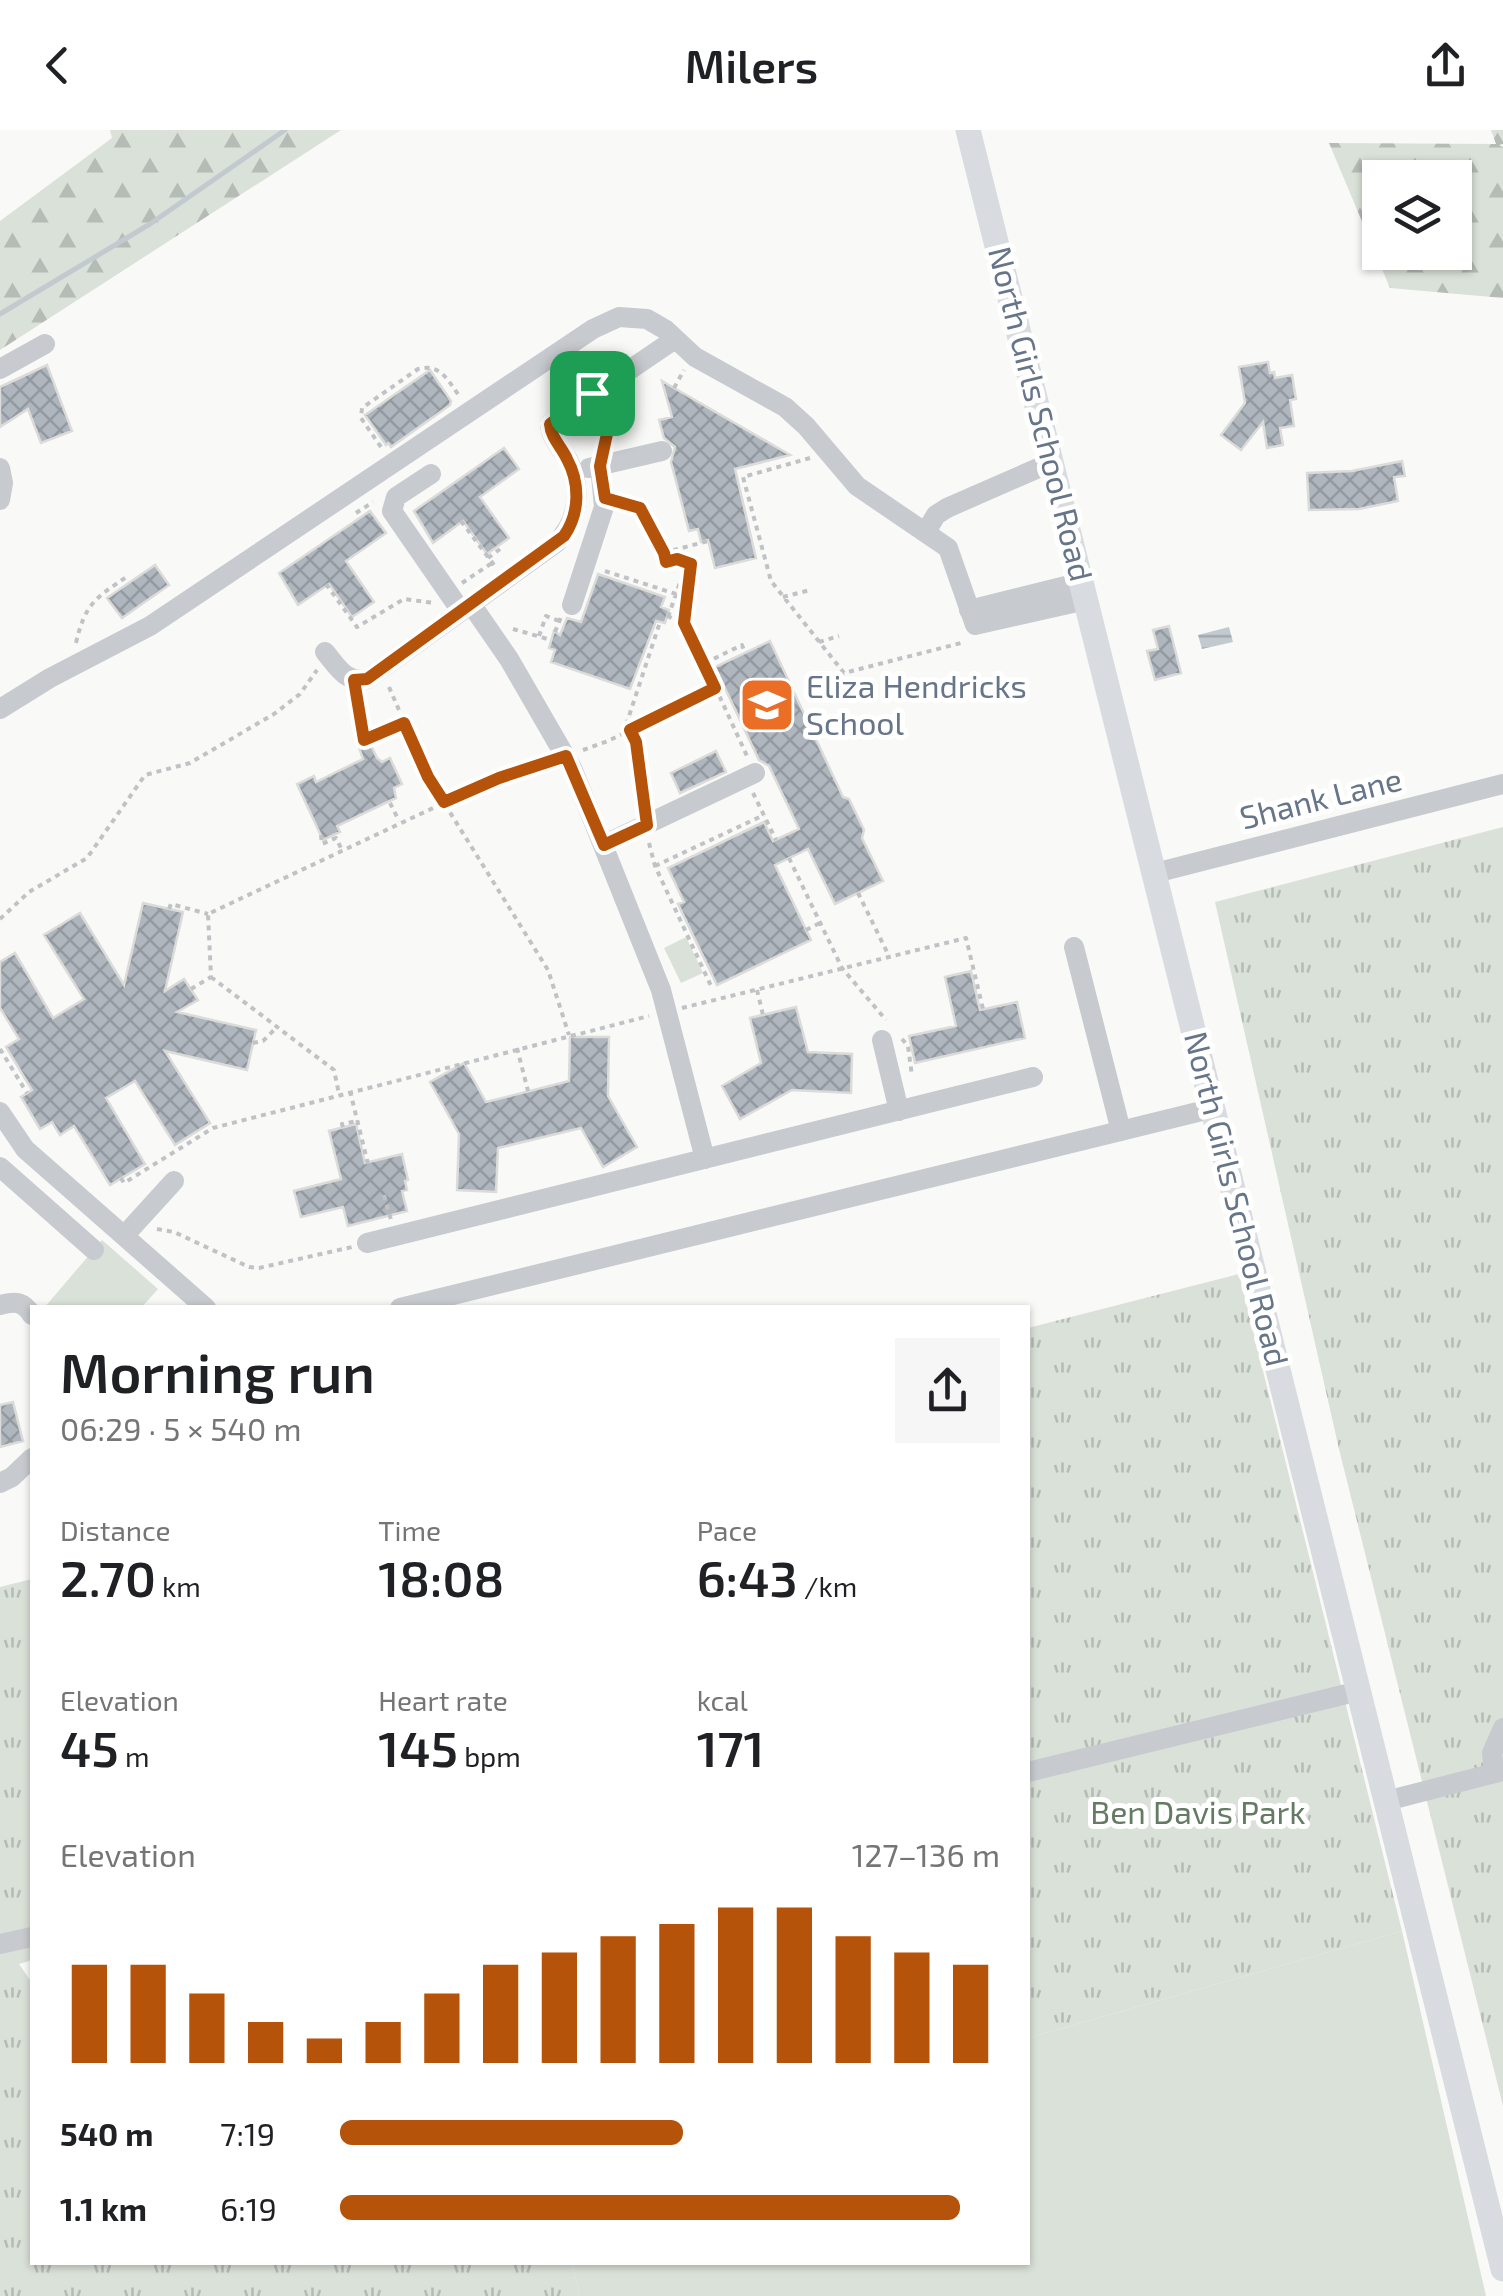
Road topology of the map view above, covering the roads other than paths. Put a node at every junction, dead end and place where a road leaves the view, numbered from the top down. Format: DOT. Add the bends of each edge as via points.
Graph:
graph roads {
  1 [pos="968,130"];
  2 [pos="675,339"];
  3 [pos="45,344"];
  4 [pos="0,368"];
  5 [pos="662,450"];
  6 [pos="1052,462"];
  7 [pos="600,466"];
  8 [pos="0,468"];
  9 [pos="572,472"];
  10 [pos="431,474"];
  11 [pos="0,500"];
  12 [pos="927,530"];
  13 [pos="1084,591"];
  14 [pos="458,602"];
  15 [pos="565,612"];
  16 [pos="325,652"];
  17 [pos="0,709"];
  18 [pos="755,773"];
  19 [pos="1503,784"];
  20 [pos="604,845"];
  21 [pos="1155,873"];
  22 [pos="1074,947"];
  23 [pos="888,1031"];
  24 [pos="1034,1077"];
  25 [pos="1214,1108"];
  26 [pos="899,1111"];
  27 [pos="0,1112"];
  28 [pos="1122,1131"];
  29 [pos="705,1159"];
  30 [pos="0,1167"];
  31 [pos="174,1180"];
  32 [pos="124,1236"];
  33 [pos="367,1244"];
  34 [pos="94,1250"];
  35 [pos="0,1305"];
  36 [pos="203,1305"];
  37 [pos="412,1305"];
  38 [pos="30,1313"];
  39 [pos="30,1460"];
  40 [pos="0,1483"];
  41 [pos="1359,1691"];
  42 [pos="1503,1728"];
  43 [pos="1030,1772"];
  44 [pos="1499,1772"];
  45 [pos="1386,1801"];
  46 [pos="30,1937"];
  47 [pos="0,1944"];
  48 [pos="1503,2269"];
  1 -- 6 [label="main road, North Girls School Road"];
  2 -- 9 [label="street" via="550,424"];
  2 -- 12 [label="street" via="786,407 857,486"];
  2 -- 17 [label="street" via="637,316 607,322 150,626"];
  3 -- 4 [label="street"];
  5 -- 7 [label="street"];
  6 -- 12 [label="street" via="946,508"];
  6 -- 13 [label="main road, North Girls School Road"];
  7 -- 9 [label="street"];
  7 -- 15 [label="street" via="605,498"];
  8 -- 11 [label="street"];
  9 -- 14 [label="street" via="571,526 556,543 495,567"];
  10 -- 14 [label="street" via="396,498 394,517"];
  12 -- 13 [label="street" via="954,556 987,623"];
  13 -- 21 [label="main road, North Girls School Road"];
  14 -- 16 [label="street" via="367,679 346,676"];
  14 -- 20 [label="street" via="495,637 566,756"];
  18 -- 20 [label="street"];
  19 -- 21 [label="street, Shank Lane"];
  20 -- 29 [label="street" via="667,1012"];
  21 -- 25 [label="main road, North Girls School Road"];
  22 -- 28 [label="street"];
  23 -- 26 [label="street"];
  24 -- 26 [label="street"];
  25 -- 28 [label="street"];
  25 -- 41 [label="main road, North Girls School Road"];
  26 -- 29 [label="street"];
  27 -- 32 [label="street" via="25,1149"];
  28 -- 37 [label="street"];
  29 -- 33 [label="street"];
  30 -- 34 [label="street"];
  31 -- 32 [label="street"];
  32 -- 36 [label="street"];
  35 -- 38 [label="street" via="15,1301"];
  39 -- 40 [label="street"];
  41 -- 43 [label="street"];
  41 -- 45 [label="main road, North Girls School Road"];
  42 -- 44 [label="street" via="1492,1753"];
  44 -- 45 [label="street"];
  45 -- 48 [label="main road, North Girls School Road"];
  46 -- 47 [label="street"];
}
